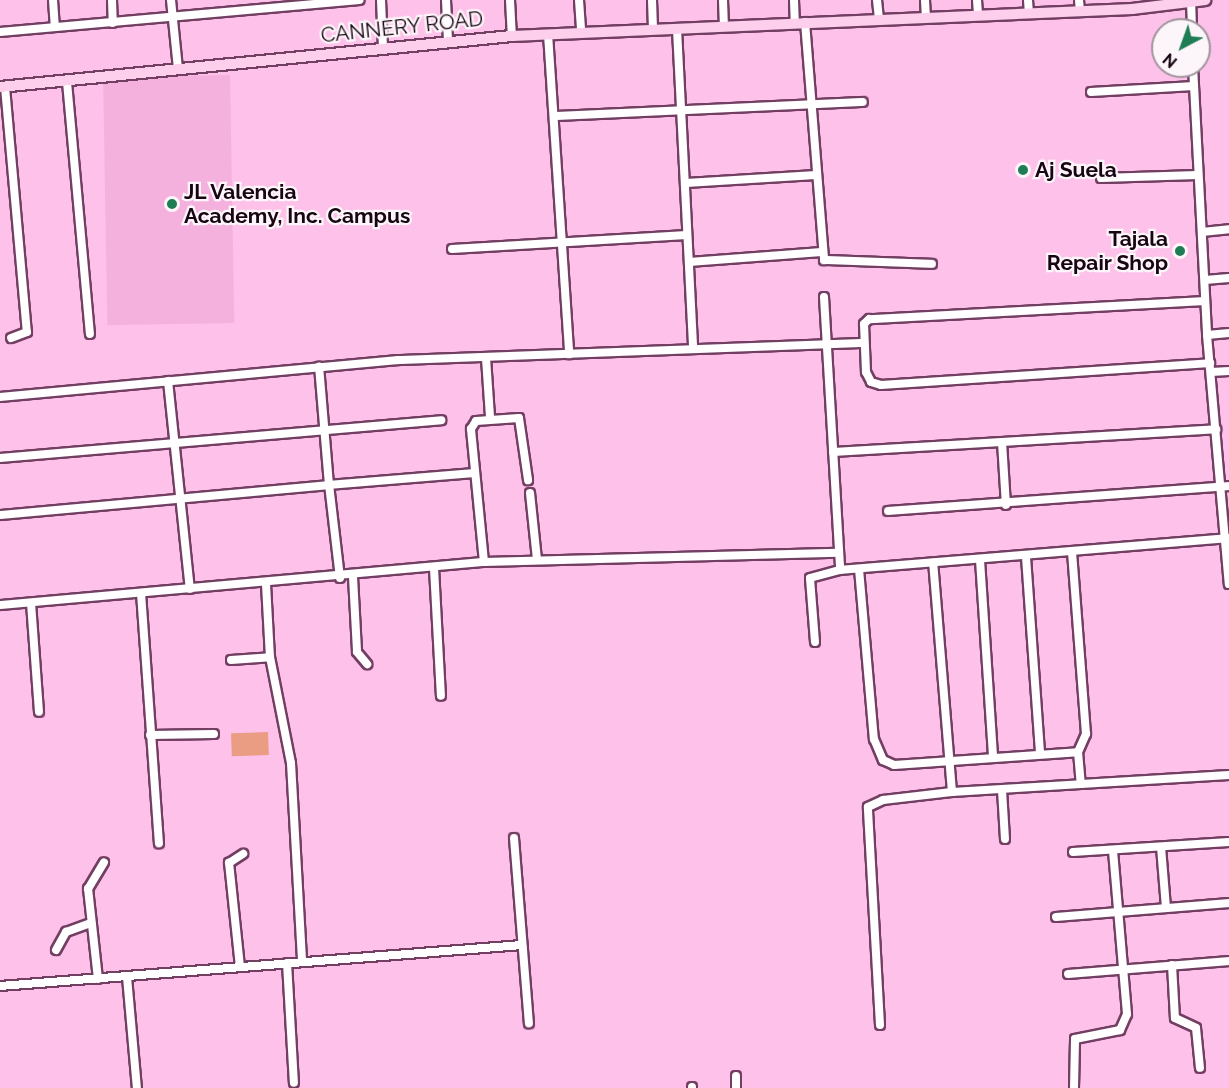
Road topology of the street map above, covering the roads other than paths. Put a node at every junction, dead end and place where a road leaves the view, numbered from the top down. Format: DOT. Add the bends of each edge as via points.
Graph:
graph roads {
  1 [pos="53,0"];
  2 [pos="112,0"];
  3 [pos="171,0"];
  4 [pos="360,0"];
  5 [pos="381,0"];
  6 [pos="446,0"];
  7 [pos="510,0"];
  8 [pos="579,0"];
  9 [pos="652,0"];
  10 [pos="723,0"];
  11 [pos="794,0"];
  12 [pos="877,0"];
  13 [pos="925,0"];
  14 [pos="977,0"];
  15 [pos="1028,0"];
  16 [pos="1205,0"];
  17 [pos="323,1"];
  18 [pos="1191,1"];
  19 [pos="264,3"];
  20 [pos="1151,3"];
  21 [pos="1079,6"];
  22 [pos="1029,14"];
  23 [pos="978,15"];
  24 [pos="172,18"];
  25 [pos="926,18"];
  26 [pos="1192,18"];
  27 [pos="879,20"];
  28 [pos="113,23"];
  29 [pos="800,23"];
  30 [pos="724,26"];
  31 [pos="55,27"];
  32 [pos="653,28"];
  33 [pos="677,29"];
  34 [pos="0,32"];
  35 [pos="581,32"];
  36 [pos="548,34"];
  37 [pos="512,36"];
  38 [pos="448,41"];
  39 [pos="383,47"];
  40 [pos="178,69"];
  41 [pos="1194,78"];
  42 [pos="67,82"];
  43 [pos="1194,86"];
  44 [pos="3,87"];
  45 [pos="1091,92"];
  46 [pos="863,102"];
  47 [pos="813,105"];
  48 [pos="681,110"];
  49 [pos="555,116"];
  50 [pos="816,176"];
  51 [pos="1198,176"];
  52 [pos="1101,178"];
  53 [pos="686,183"];
  54 [pos="1229,229"];
  55 [pos="1202,232"];
  56 [pos="687,235"];
  57 [pos="562,241"];
  58 [pos="452,249"];
  59 [pos="822,252"];
  60 [pos="689,262"];
  61 [pos="932,264"];
  62 [pos="1229,278"];
  63 [pos="1205,280"];
  64 [pos="824,297"];
  65 [pos="1205,301"];
  66 [pos="1229,333"];
  67 [pos="90,334"];
  68 [pos="1208,335"];
  69 [pos="11,338"];
  70 [pos="827,341"];
  71 [pos="864,343"];
  72 [pos="693,347"];
  73 [pos="569,354"];
  74 [pos="486,358"];
  75 [pos="319,366"];
  76 [pos="1211,368"];
  77 [pos="1229,371"];
  78 [pos="168,381"];
  79 [pos="0,397"];
  80 [pos="490,417"];
  81 [pos="441,420"];
  82 [pos="1216,429"];
  83 [pos="325,430"];
  84 [pos="174,442"];
  85 [pos="1002,442"];
  86 [pos="833,452"];
  87 [pos="0,458"];
  88 [pos="474,473"];
  89 [pos="528,480"];
  90 [pos="329,485"];
  91 [pos="1225,486"];
  92 [pos="530,494"];
  93 [pos="178,499"];
  94 [pos="1006,505"];
  95 [pos="888,511"];
  96 [pos="0,515"];
  97 [pos="1227,538"];
  98 [pos="838,553"];
  99 [pos="1072,553"];
  100 [pos="1026,557"];
  101 [pos="537,560"];
  102 [pos="981,560"];
  103 [pos="484,562"];
  104 [pos="933,563"];
  105 [pos="434,568"];
  106 [pos="840,570"];
  107 [pos="859,570"];
  108 [pos="353,577"];
  109 [pos="340,578"];
  110 [pos="266,584"];
  111 [pos="1229,584"];
  112 [pos="190,589"];
  113 [pos="141,593"];
  114 [pos="32,603"];
  115 [pos="0,605"];
  116 [pos="815,642"];
  117 [pos="270,657"];
  118 [pos="231,660"];
  119 [pos="367,664"];
  120 [pos="441,696"];
  121 [pos="39,712"];
  122 [pos="214,734"];
  123 [pos="150,735"];
  124 [pos="1078,752"];
  125 [pos="1040,754"];
  126 [pos="993,757"];
  127 [pos="949,762"];
  128 [pos="1229,775"];
  129 [pos="1081,784"];
  130 [pos="1002,790"];
  131 [pos="952,792"];
  132 [pos="514,838"];
  133 [pos="1005,839"];
  134 [pos="1229,842"];
  135 [pos="159,843"];
  136 [pos="1161,847"];
  137 [pos="1113,851"];
  138 [pos="1073,852"];
  139 [pos="243,854"];
  140 [pos="104,862"];
  141 [pos="1229,903"];
  142 [pos="1166,908"];
  143 [pos="1118,912"];
  144 [pos="1056,917"];
  145 [pos="91,923"];
  146 [pos="522,945"];
  147 [pos="56,950"];
  148 [pos="1229,961"];
  149 [pos="302,962"];
  150 [pos="287,963"];
  151 [pos="1172,965"];
  152 [pos="240,967"];
  153 [pos="1122,969"];
  154 [pos="1068,974"];
  155 [pos="127,976"];
  156 [pos="98,979"];
  157 [pos="0,986"];
  158 [pos="529,1023"];
  159 [pos="880,1025"];
  160 [pos="1200,1068"];
  161 [pos="735,1077"];
  162 [pos="294,1083"];
  163 [pos="137,1088"];
  164 [pos="736,1088"];
  165 [pos="1074,1088"];
  1 -- 31 [label="street"];
  2 -- 28 [label="street"];
  3 -- 24 [label="street"];
  4 -- 17 [label="street"];
  5 -- 39 [label="street"];
  6 -- 38 [label="street"];
  7 -- 37 [label="street"];
  8 -- 35 [label="street"];
  9 -- 32 [label="street"];
  10 -- 30 [label="street"];
  11 -- 29 [label="street"];
  12 -- 27 [label="street"];
  13 -- 25 [label="street"];
  14 -- 23 [label="street"];
  15 -- 22 [label="street"];
  16 -- 18 [label="main road, CANNERY ROAD"];
  17 -- 19 [label="street"];
  18 -- 20 [label="main road, CANNERY ROAD"];
  18 -- 26 [label="street"];
  19 -- 24 [label="street"];
  20 -- 21 [label="main road, CANNERY ROAD"];
  21 -- 22 [label="main road, CANNERY ROAD"];
  22 -- 23 [label="main road, CANNERY ROAD"];
  23 -- 25 [label="main road, CANNERY ROAD"];
  24 -- 28 [label="street"];
  24 -- 40 [label="street"];
  25 -- 27 [label="main road, CANNERY ROAD"];
  27 -- 29 [label="main road, CANNERY ROAD"];
  28 -- 31 [label="street"];
  29 -- 30 [label="main road, CANNERY ROAD"];
  29 -- 47 [label="street"];
  30 -- 33 [label="main road, CANNERY ROAD"];
  31 -- 34 [label="street"];
  32 -- 33 [label="main road, CANNERY ROAD"];
  32 -- 35 [label="main road, CANNERY ROAD"];
  33 -- 48 [label="street"];
  35 -- 36 [label="main road, CANNERY ROAD"];
  36 -- 37 [label="main road, CANNERY ROAD"];
  36 -- 49 [label="street"];
  37 -- 38 [label="main road, CANNERY ROAD"];
  38 -- 39 [label="main road, CANNERY ROAD"];
  39 -- 40 [label="main road, CANNERY ROAD"];
  40 -- 42 [label="main road, CANNERY ROAD"];
  41 -- 43 [label="street"];
  42 -- 44 [label="main road, CANNERY ROAD"];
  42 -- 67 [label="street"];
  43 -- 45 [label="street"];
  43 -- 51 [label="street"];
  44 -- 69 [label="street" via="27,332 23,338"];
  46 -- 47 [label="street"];
  47 -- 48 [label="street"];
  47 -- 50 [label="street"];
  48 -- 49 [label="street"];
  48 -- 53 [label="street"];
  49 -- 57 [label="street"];
  50 -- 53 [label="street"];
  50 -- 59 [label="street"];
  51 -- 52 [label="street"];
  51 -- 55 [label="street"];
  53 -- 56 [label="street"];
  54 -- 55 [label="street"];
  55 -- 63 [label="street"];
  56 -- 57 [label="street"];
  56 -- 60 [label="street"];
  57 -- 58 [label="street"];
  57 -- 73 [label="street"];
  59 -- 60 [label="street"];
  59 -- 61 [label="street" via="828,263"];
  60 -- 72 [label="street"];
  62 -- 63 [label="street"];
  63 -- 65 [label="street"];
  64 -- 70 [label="street"];
  65 -- 68 [label="street"];
  65 -- 71 [label="street" via="869,319 864,324"];
  66 -- 68 [label="street"];
  68 -- 76 [label="street"];
  70 -- 71 [label="street"];
  70 -- 72 [label="street"];
  70 -- 86 [label="street"];
  71 -- 76 [label="street" via="868,379 881,385"];
  72 -- 73 [label="street"];
  73 -- 74 [label="street"];
  74 -- 75 [label="street"];
  74 -- 80 [label="street"];
  75 -- 78 [label="street"];
  75 -- 83 [label="street"];
  76 -- 77 [label="street"];
  76 -- 82 [label="street"];
  78 -- 79 [label="street"];
  78 -- 84 [label="street"];
  80 -- 88 [label="street" via="480,418 471,429"];
  80 -- 89 [label="street" via="514,415 522,422"];
  81 -- 83 [label="street"];
  82 -- 85 [label="street"];
  82 -- 91 [label="street"];
  83 -- 84 [label="street"];
  83 -- 90 [label="street"];
  84 -- 87 [label="street"];
  84 -- 93 [label="street"];
  85 -- 86 [label="street"];
  85 -- 94 [label="street"];
  86 -- 98 [label="street"];
  88 -- 90 [label="street"];
  88 -- 103 [label="street"];
  90 -- 93 [label="street"];
  90 -- 109 [label="street"];
  91 -- 94 [label="street"];
  91 -- 97 [label="street"];
  92 -- 101 [label="street"];
  93 -- 96 [label="street"];
  93 -- 112 [label="street"];
  94 -- 95 [label="street"];
  97 -- 99 [label="street"];
  97 -- 111 [label="street"];
  98 -- 101 [label="street"];
  98 -- 106 [label="street"];
  99 -- 100 [label="street"];
  99 -- 124 [label="street" via="1086,734"];
  100 -- 102 [label="street"];
  100 -- 125 [label="street"];
  101 -- 103 [label="street"];
  102 -- 104 [label="street"];
  102 -- 126 [label="street"];
  103 -- 105 [label="street"];
  104 -- 107 [label="street"];
  104 -- 127 [label="street"];
  105 -- 108 [label="street"];
  105 -- 120 [label="street"];
  106 -- 107 [label="street"];
  106 -- 116 [label="street" via="810,578"];
  107 -- 127 [label="street" via="880,755 894,765"];
  108 -- 109 [label="street"];
  108 -- 119 [label="street" via="357,652"];
  109 -- 110 [label="street"];
  110 -- 112 [label="street"];
  110 -- 117 [label="street"];
  112 -- 113 [label="street"];
  113 -- 114 [label="street"];
  113 -- 123 [label="street"];
  114 -- 115 [label="street"];
  114 -- 121 [label="street"];
  117 -- 118 [label="street"];
  117 -- 149 [label="street" via="291,763"];
  122 -- 123 [label="street"];
  123 -- 135 [label="street"];
  124 -- 125 [label="street"];
  124 -- 129 [label="street"];
  125 -- 126 [label="street"];
  126 -- 127 [label="street"];
  127 -- 131 [label="street"];
  128 -- 129 [label="street"];
  129 -- 130 [label="street"];
  130 -- 131 [label="street"];
  130 -- 133 [label="street"];
  131 -- 159 [label="street" via="883,800 867,807"];
  132 -- 146 [label="street"];
  134 -- 136 [label="street"];
  136 -- 137 [label="street"];
  136 -- 142 [label="street"];
  137 -- 138 [label="street"];
  137 -- 143 [label="street"];
  139 -- 152 [label="street" via="229,863"];
  140 -- 145 [label="street" via="88,889"];
  141 -- 142 [label="street"];
  142 -- 143 [label="street"];
  143 -- 144 [label="street"];
  143 -- 153 [label="street"];
  145 -- 147 [label="street" via="66,932"];
  145 -- 156 [label="street"];
  146 -- 149 [label="street"];
  146 -- 158 [label="street"];
  148 -- 151 [label="street"];
  149 -- 150 [label="street"];
  150 -- 152 [label="street"];
  150 -- 162 [label="street"];
  151 -- 153 [label="street"];
  151 -- 160 [label="street" via="1174,1018 1196,1028"];
  152 -- 155 [label="street"];
  153 -- 154 [label="street"];
  153 -- 165 [label="street" via="1126,1021 1119,1030 1075,1039"];
  155 -- 156 [label="street"];
  155 -- 163 [label="street"];
  156 -- 157 [label="street"];
  161 -- 164 [label="street"];
}
